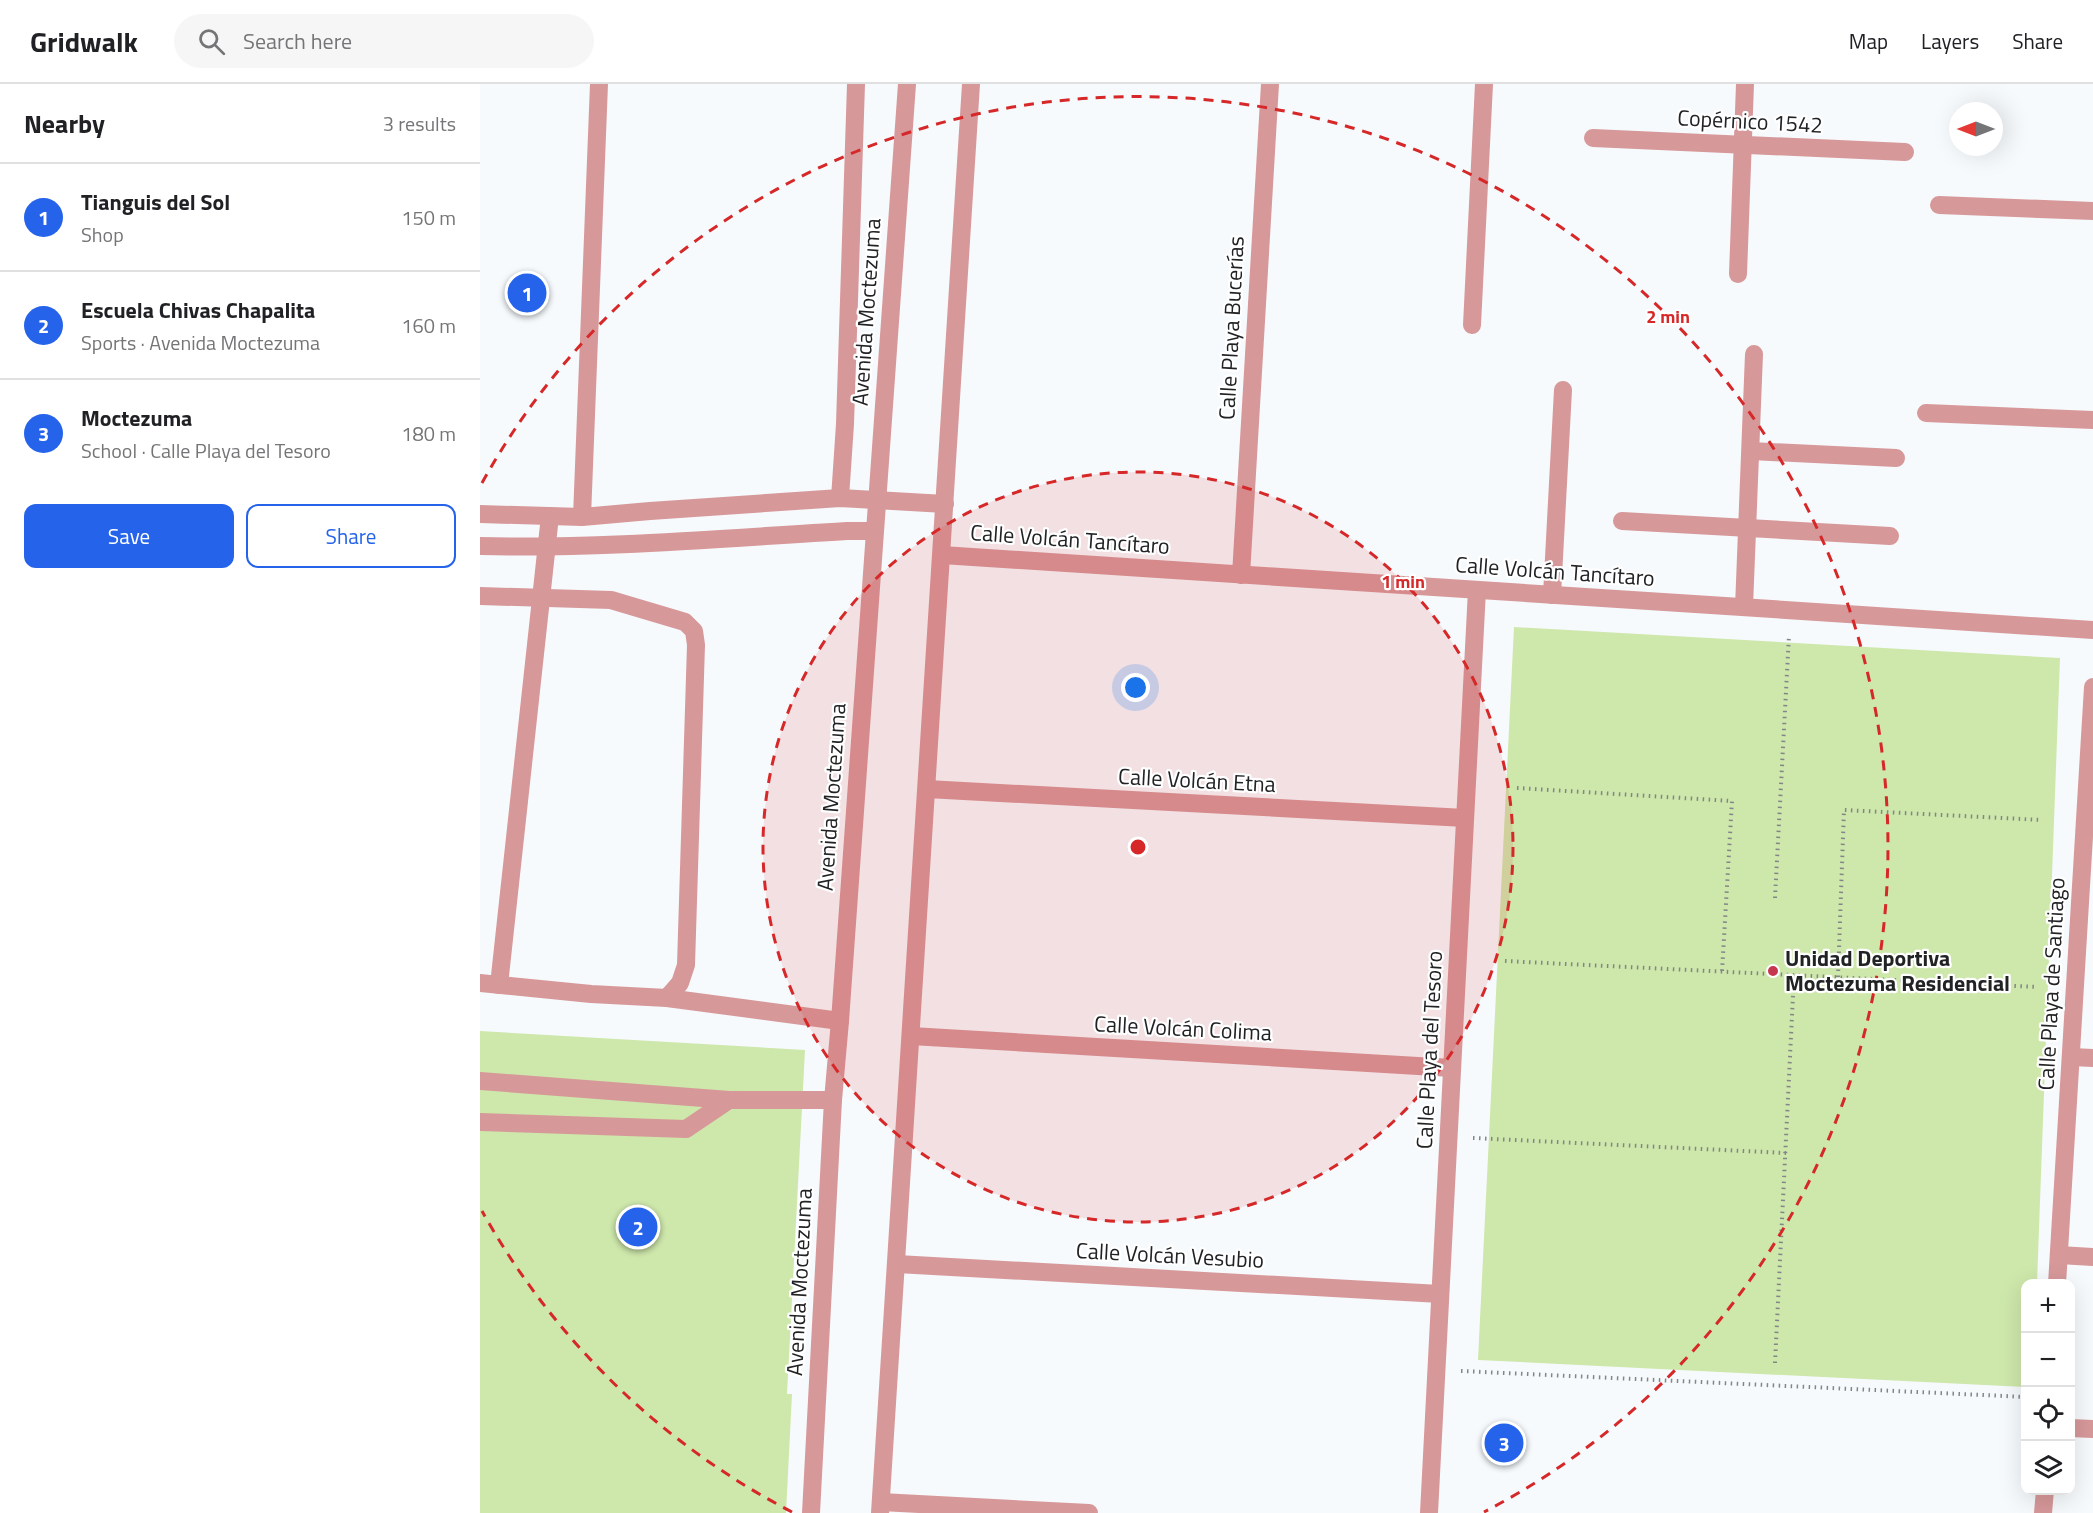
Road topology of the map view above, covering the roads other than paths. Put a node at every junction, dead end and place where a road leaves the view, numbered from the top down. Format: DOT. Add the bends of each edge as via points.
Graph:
graph roads {
  1 [pos="599,84"];
  2 [pos="856,84"];
  3 [pos="907,84"];
  4 [pos="971,84"];
  5 [pos="1270,84"];
  6 [pos="1484,84"];
  7 [pos="1745,84"];
  8 [pos="1593,138"];
  9 [pos="1743,144"];
  10 [pos="1905,152"];
  11 [pos="1939,205"];
  12 [pos="2093,211"];
  13 [pos="1738,274"];
  14 [pos="1472,325"];
  15 [pos="1754,354"];
  16 [pos="1563,390"];
  17 [pos="1926,413"];
  18 [pos="2093,420"];
  19 [pos="1751,451"];
  20 [pos="1896,458"];
  21 [pos="840,498"];
  22 [pos="877,499"];
  23 [pos="945,504"];
  24 [pos="480,514"];
  25 [pos="550,516"];
  26 [pos="582,518"];
  27 [pos="1622,521"];
  28 [pos="1748,528"];
  29 [pos="874,531"];
  30 [pos="1890,536"];
  31 [pos="480,546"];
  32 [pos="548,548"];
  33 [pos="942,555"];
  34 [pos="1240,575"];
  35 [pos="1476,590"];
  36 [pos="1552,595"];
  37 [pos="480,596"];
  38 [pos="540,598"];
  39 [pos="1744,607"];
  40 [pos="2093,630"];
  41 [pos="2093,687"];
  42 [pos="927,789"];
  43 [pos="1465,818"];
  44 [pos="2089,835"];
  45 [pos="480,983"];
  46 [pos="499,985"];
  47 [pos="667,998"];
  48 [pos="840,1021"];
  49 [pos="911,1036"];
  50 [pos="2071,1057"];
  51 [pos="2093,1058"];
  52 [pos="1452,1068"];
  53 [pos="480,1081"];
  54 [pos="729,1100"];
  55 [pos="833,1100"];
  56 [pos="480,1122"];
  57 [pos="2059,1255"];
  58 [pos="2093,1257"];
  59 [pos="897,1264"];
  60 [pos="2057,1279"];
  61 [pos="1440,1294"];
  62 [pos="2075,1428"];
  63 [pos="2093,1429"];
  64 [pos="2045,1495"];
  65 [pos="881,1507"];
  66 [pos="811,1513"];
  67 [pos="1089,1513"];
  68 [pos="1429,1513"];
  69 [pos="2043,1513"];
  1 -- 26 [label="street"];
  2 -- 21 [label="street"];
  3 -- 22 [label="street, Avenida Moctezuma"];
  4 -- 23 [label="street"];
  5 -- 34 [label="street, Calle Playa Bucerías"];
  6 -- 14 [label="street"];
  7 -- 9 [label="street"];
  8 -- 9 [label="street, Copérnico 1542"];
  9 -- 10 [label="street, Copérnico 1542"];
  9 -- 13 [label="street"];
  11 -- 12 [label="street"];
  15 -- 19 [label="street"];
  16 -- 36 [label="street"];
  17 -- 18 [label="street"];
  19 -- 20 [label="street"];
  19 -- 28 [label="street"];
  21 -- 22 [label="street"];
  21 -- 26 [label="street"];
  22 -- 23 [label="street"];
  22 -- 29 [label="street, Avenida Moctezuma"];
  23 -- 33 [label="street"];
  24 -- 25 [label="street"];
  25 -- 26 [label="street"];
  25 -- 32 [label="street"];
  27 -- 28 [label="street"];
  28 -- 30 [label="street"];
  28 -- 39 [label="street"];
  29 -- 32 [label="street"];
  29 -- 48 [label="street, Avenida Moctezuma"];
  31 -- 32 [label="street"];
  32 -- 38 [label="street"];
  33 -- 34 [label="street, Calle Volcán Tancítaro"];
  33 -- 42 [label="street"];
  34 -- 35 [label="street, Calle Volcán Tancítaro"];
  35 -- 36 [label="street, Calle Volcán Tancítaro"];
  35 -- 43 [label="street, Calle Playa del Tesoro"];
  36 -- 39 [label="street, Calle Volcán Tancítaro"];
  37 -- 38 [label="street"];
  38 -- 46 [label="street"];
  38 -- 47 [label="street" via="611,600 685,622 694,631 686,965 680,983"];
  39 -- 40 [label="street, Calle Volcán Tancítaro"];
  41 -- 44 [label="street, Calle Playa de Santiago"];
  42 -- 43 [label="street, Calle Volcán Etna"];
  42 -- 49 [label="street"];
  43 -- 52 [label="street, Calle Playa del Tesoro"];
  44 -- 50 [label="street, Calle Playa de Santiago"];
  45 -- 46 [label="street"];
  46 -- 47 [label="street"];
  47 -- 48 [label="street"];
  48 -- 55 [label="street, Avenida Moctezuma"];
  49 -- 52 [label="street, Calle Volcán Colima"];
  49 -- 59 [label="street"];
  50 -- 51 [label="street"];
  50 -- 57 [label="street, Calle Playa de Santiago"];
  52 -- 61 [label="street, Calle Playa del Tesoro"];
  53 -- 54 [label="street"];
  54 -- 55 [label="street"];
  54 -- 56 [label="street" via="686,1129"];
  55 -- 66 [label="street, Avenida Moctezuma"];
  57 -- 58 [label="street"];
  57 -- 60 [label="street, Calle Playa de Santiago"];
  59 -- 61 [label="street, Calle Volcán Vesubio"];
  59 -- 65 [label="street"];
  61 -- 68 [label="street, Calle Playa del Tesoro"];
  62 -- 63 [label="street"];
  64 -- 69 [label="street"];
  65 -- 67 [label="street"];
}
